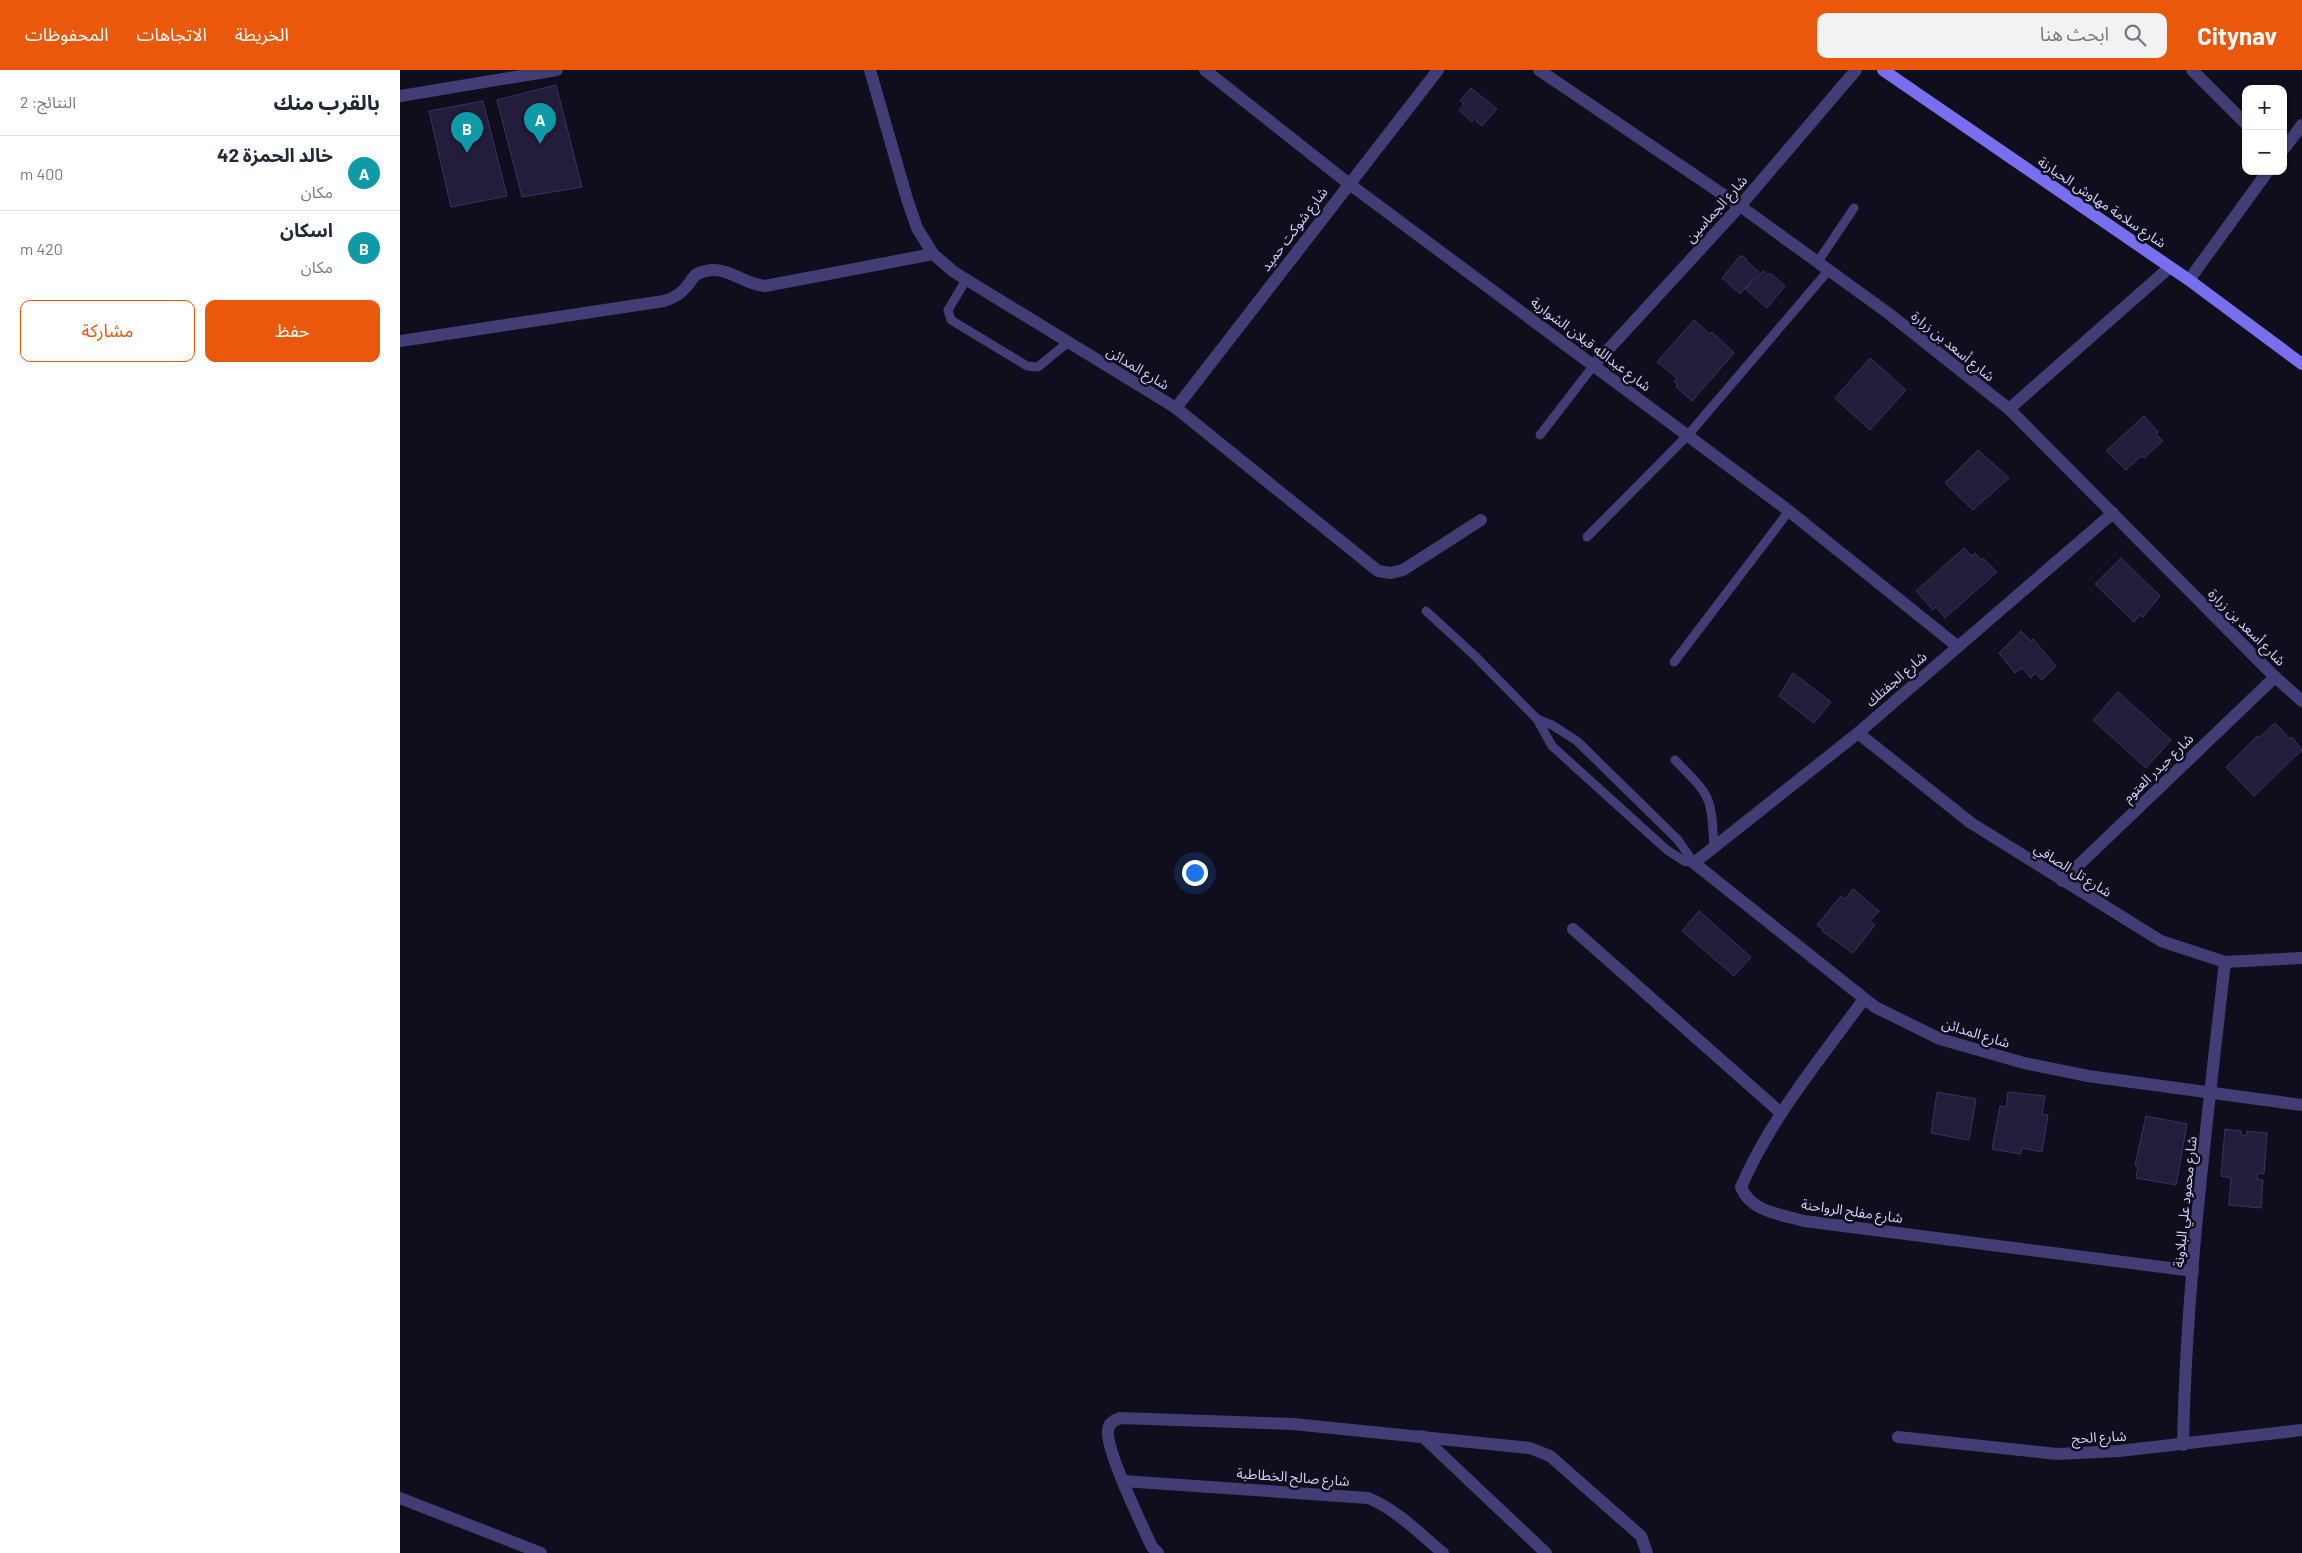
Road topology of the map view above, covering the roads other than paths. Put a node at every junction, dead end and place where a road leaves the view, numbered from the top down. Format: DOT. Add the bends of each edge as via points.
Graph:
graph roads {
  1 [pos="557,70"];
  2 [pos="870,70"];
  3 [pos="1205,70"];
  4 [pos="1438,70"];
  5 [pos="1539,70"];
  6 [pos="1856,70"];
  7 [pos="1882,70"];
  8 [pos="2192,70"];
  9 [pos="400,96"];
  10 [pos="2242,120"];
  11 [pos="2302,125"];
  12 [pos="2287,145"];
  13 [pos="2265,175"];
  14 [pos="1348,183"];
  15 [pos="1740,206"];
  16 [pos="1854,208"];
  17 [pos="933,254"];
  18 [pos="1817,263"];
  19 [pos="2170,267"];
  20 [pos="1828,271"];
  21 [pos="966,280"];
  22 [pos="2190,280"];
  23 [pos="400,341"];
  24 [pos="1067,343"];
  25 [pos="2302,364"];
  26 [pos="1594,365"];
  27 [pos="1176,408"];
  28 [pos="2009,409"];
  29 [pos="1540,435"];
  30 [pos="1688,436"];
  31 [pos="1788,511"];
  32 [pos="2113,513"];
  33 [pos="1481,520"];
  34 [pos="1587,537"];
  35 [pos="1426,611"];
  36 [pos="1957,646"];
  37 [pos="1674,662"];
  38 [pos="2275,677"];
  39 [pos="2302,701"];
  40 [pos="1537,720"];
  41 [pos="1858,733"];
  42 [pos="1676,760"];
  43 [pos="1714,848"];
  44 [pos="1694,863"];
  45 [pos="2062,881"];
  46 [pos="1573,929"];
  47 [pos="2302,958"];
  48 [pos="2225,962"];
  49 [pos="1864,999"];
  50 [pos="2211,1092"];
  51 [pos="2302,1106"];
  52 [pos="1781,1113"];
  53 [pos="2193,1271"];
  54 [pos="2302,1430"];
  55 [pos="1422,1436"];
  56 [pos="1898,1437"];
  57 [pos="2183,1445"];
  58 [pos="1122,1481"];
  59 [pos="400,1498"];
  60 [pos="541,1553"];
  61 [pos="1158,1553"];
  62 [pos="1443,1553"];
  63 [pos="1546,1553"];
  64 [pos="1646,1553"];
  1 -- 9 [label="street"];
  2 -- 17 [label="street, شارع المدائن" via="911,214"];
  3 -- 14 [label="street, شارع عبدالله قبلان الشواربة"];
  4 -- 14 [label="street, شارع شوكت حميد"];
  5 -- 15 [label="street, شارع أسعد بن زرارة"];
  6 -- 15 [label="street, شارع الجماسين"];
  7 -- 19 [label="street, شارع سلامة مهاوش الحبارنة"];
  8 -- 10 [label="street"];
  11 -- 12 [label="street"];
  13 -- 22 [label="street"];
  14 -- 26 [label="street, شارع عبدالله قبلان الشواربة"];
  14 -- 27 [label="street, شارع شوكت حميد"];
  15 -- 18 [label="street, شارع أسعد بن زرارة"];
  15 -- 26 [label="street, شارع الجماسين"];
  16 -- 18 [label="lane"];
  17 -- 21 [label="street, شارع المدائن"];
  17 -- 23 [label="street" via="765,286 753,285 726,270 700,273 678,296 664,301"];
  18 -- 20 [label="street, شارع أسعد بن زرارة"];
  19 -- 22 [label="street, شارع سلامة مهاوش الحبارنة"];
  19 -- 28 [label="street"];
  20 -- 28 [label="street, شارع أسعد بن زرارة" via="1888,313"];
  20 -- 30 [label="lane"];
  21 -- 24 [label="street, شارع المدائن"];
  21 -- 24 [label="lane" via="948,310 951,320 1027,366 1038,367"];
  22 -- 25 [label="street, شارع سلامة مهاوش الحبارنة"];
  24 -- 27 [label="street, شارع المدائن"];
  26 -- 29 [label="lane"];
  26 -- 30 [label="street, شارع عبدالله قبلان الشواربة"];
  27 -- 33 [label="street, شارع المدائن" via="1378,571 1391,573 1403,570"];
  28 -- 32 [label="street, شارع أسعد بن زرارة"];
  30 -- 31 [label="street, شارع عبدالله قبلان الشواربة"];
  30 -- 34 [label="lane"];
  31 -- 36 [label="street, شارع عبدالله قبلان الشواربة"];
  31 -- 37 [label="lane"];
  32 -- 36 [label="street, شارع الجفتلك"];
  32 -- 38 [label="street, شارع أسعد بن زرارة"];
  35 -- 40 [label="lane"];
  36 -- 41 [label="street, شارع الجفتلك"];
  38 -- 39 [label="street, شارع أسعد بن زرارة"];
  38 -- 45 [label="street, شارع حيدر العتوم"];
  40 -- 44 [label="lane" via="1552,724 1577,741 1678,840"];
  40 -- 44 [label="lane" via="1552,746 1667,850 1684,861"];
  41 -- 43 [label="street, شارع الجفتلك"];
  41 -- 45 [label="street, شارع تل الصافي" via="1971,823"];
  42 -- 43 [label="lane" via="1709,799"];
  43 -- 44 [label="street, شارع الجفتلك"];
  44 -- 49 [label="street, شارع المدائن"];
  45 -- 48 [label="street, شارع تل الصافي" via="2161,941"];
  46 -- 52 [label="street"];
  47 -- 48 [label="street, شارع تل الصافي"];
  48 -- 50 [label="street, شارع محمود علي البلاونة"];
  49 -- 50 [label="street, شارع المدائن" via="1900,1021 1962,1046 2088,1076"];
  49 -- 52 [label="street, شارع مفلح الرواحنة"];
  50 -- 51 [label="street, شارع المدائن"];
  50 -- 53 [label="street, شارع محمود علي البلاونة"];
  52 -- 53 [label="street, شارع مفلح الرواحنة" via="1741,1187 1746,1199 1758,1207 1804,1221"];
  53 -- 57 [label="street, شارع محمود علي البلاونة"];
  54 -- 57 [label="street, شارع الحج"];
  55 -- 58 [label="street" via="1293,1424 1120,1418 1111,1424 1107,1433"];
  55 -- 63 [label="street"];
  55 -- 64 [label="street" via="1540,1450 1641,1536"];
  56 -- 57 [label="street, شارع الحج" via="2058,1454"];
  58 -- 61 [label="street" via="1152,1547"];
  58 -- 62 [label="street, شارع صالح الخطاطبة" via="1368,1498 1380,1502"];
  59 -- 60 [label="street"];
}
